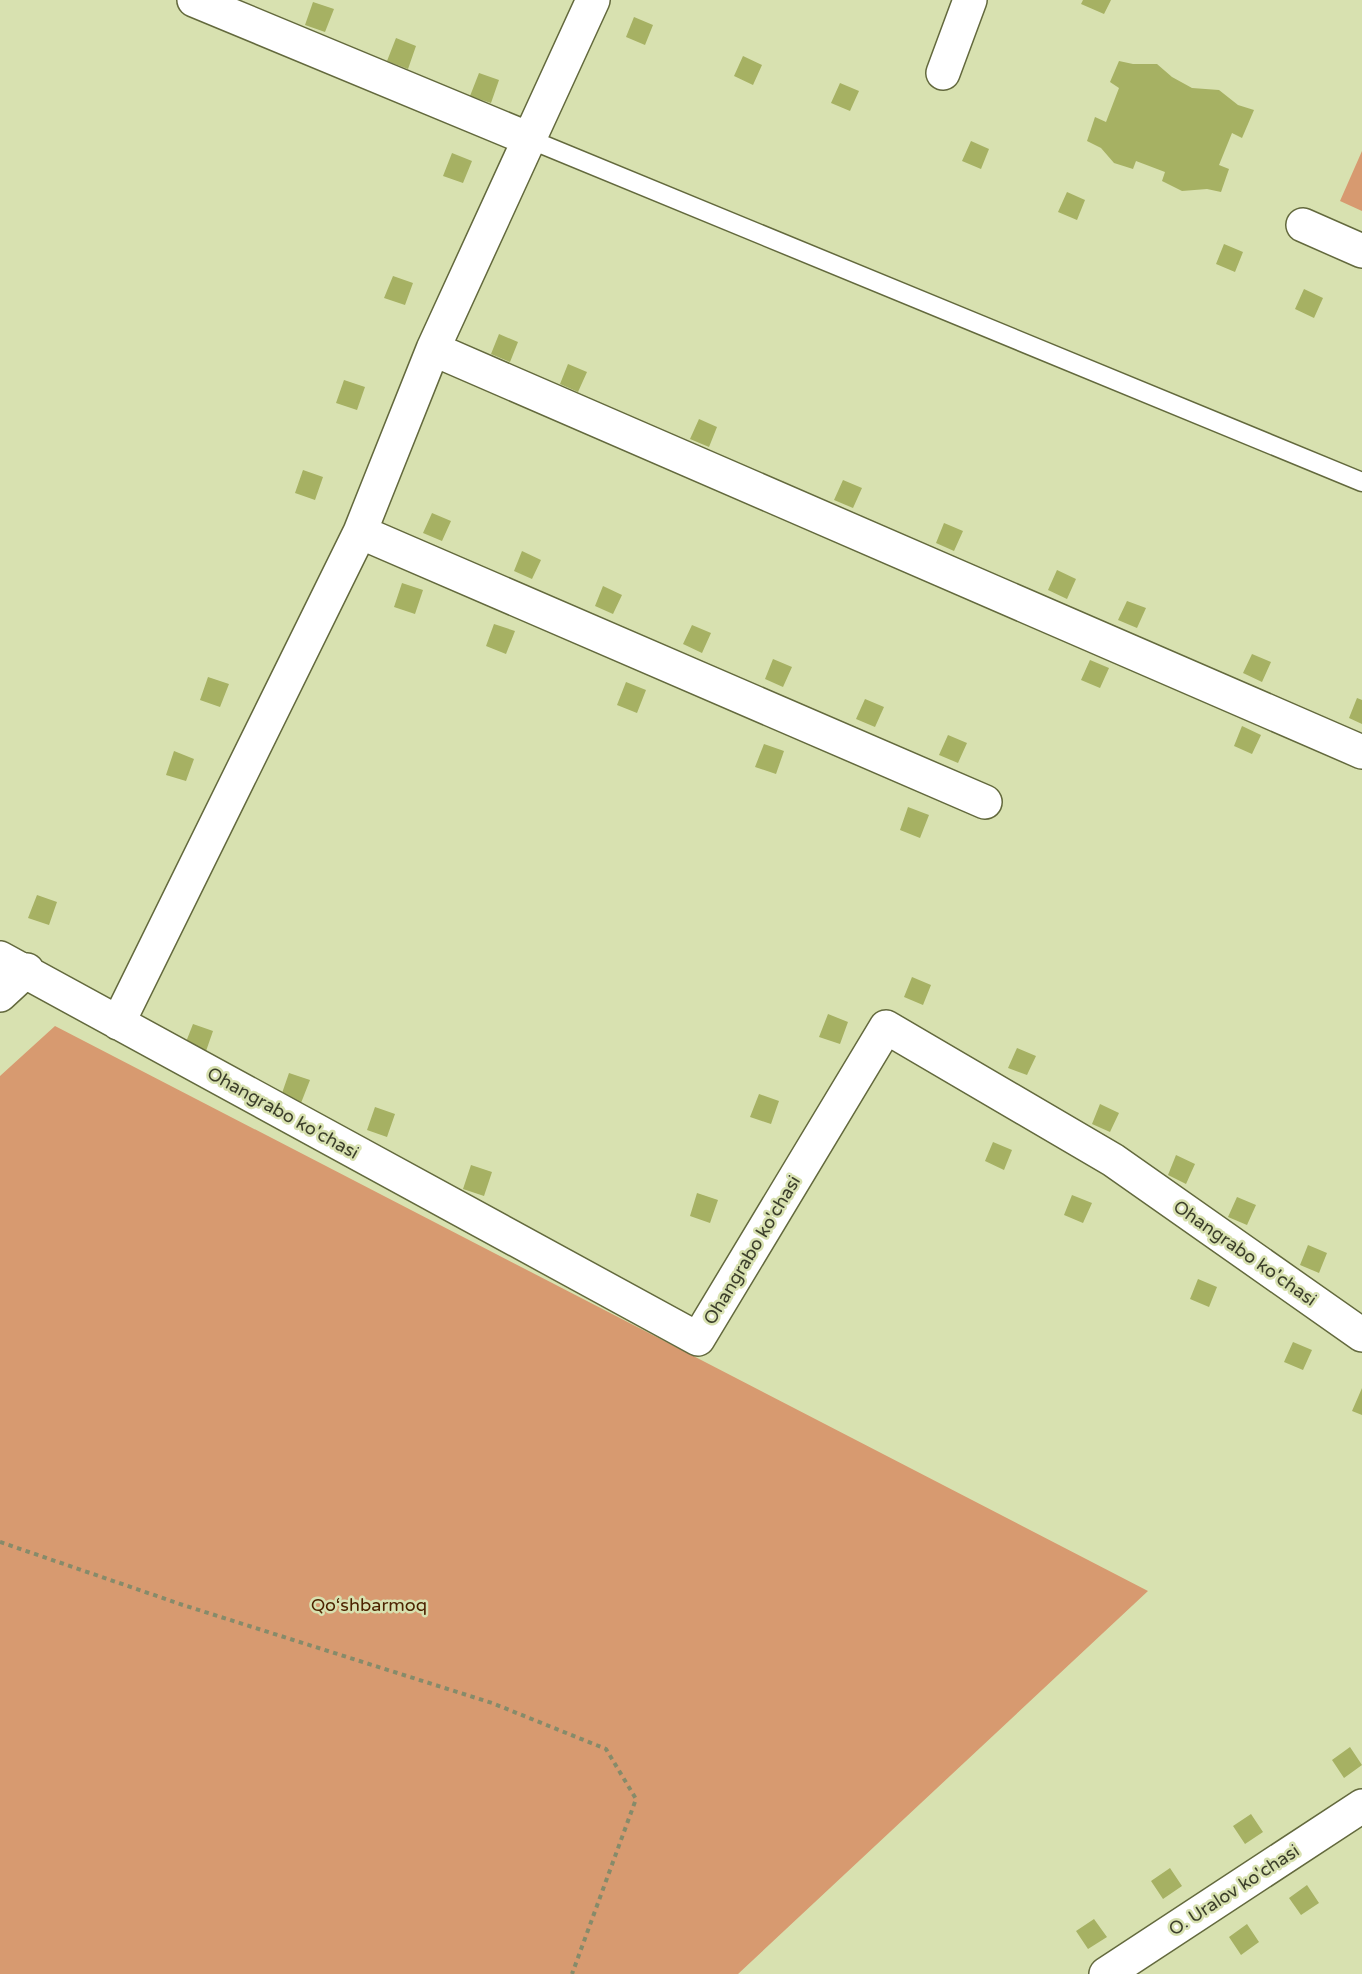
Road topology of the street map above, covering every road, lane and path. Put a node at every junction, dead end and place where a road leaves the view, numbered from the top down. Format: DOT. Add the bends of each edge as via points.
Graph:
graph roads {
  1 [pos="194,0"];
  2 [pos="593,0"];
  3 [pos="970,0"];
  4 [pos="944,73"];
  5 [pos="529,140"];
  6 [pos="1303,225"];
  7 [pos="1362,251"];
  8 [pos="433,349"];
  9 [pos="1362,483"];
  10 [pos="360,532"];
  11 [pos="1362,752"];
  12 [pos="986,802"];
  13 [pos="13,964"];
  14 [pos="0,994"];
  15 [pos="118,1023"];
  16 [pos="1362,1335"];
  17 [pos="0,1542"];
  18 [pos="1362,1806"];
  19 [pos="572,1974"];
  20 [pos="1106,1974"];
  1 -- 5 [label="street"];
  2 -- 5 [label="street"];
  3 -- 4 [label="street"];
  5 -- 8 [label="street"];
  5 -- 9 [label="lane"];
  6 -- 7 [label="street"];
  8 -- 10 [label="street"];
  8 -- 11 [label="street"];
  10 -- 12 [label="street"];
  10 -- 15 [label="street"];
  13 -- 14 [label="street"];
  13 -- 15 [label="street, Ohangrabo ko'chasi"];
  15 -- 16 [label="street, Ohangrabo ko'chasi" via="698,1339 886,1027 1113,1160"];
  17 -- 19 [label="path" via="492,1703 606,1749 636,1799"];
  18 -- 20 [label="street, O. Uralov ko'chasi"];
}
